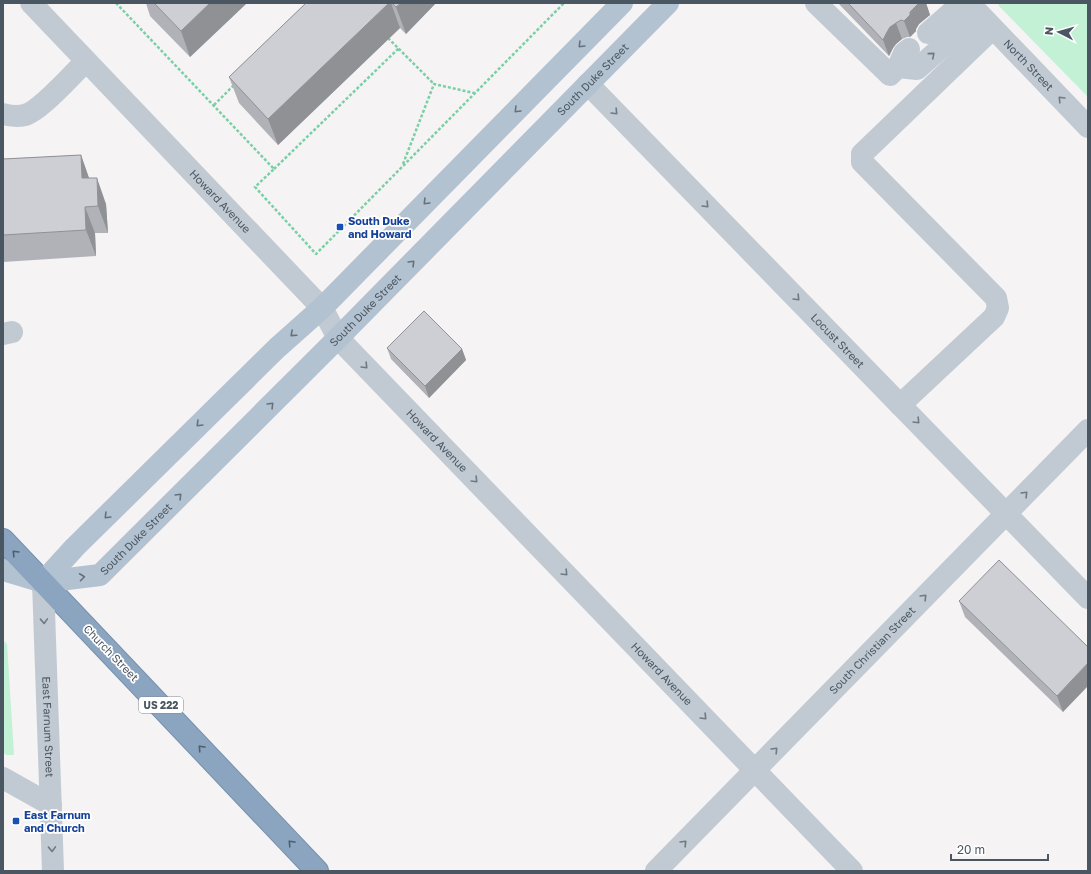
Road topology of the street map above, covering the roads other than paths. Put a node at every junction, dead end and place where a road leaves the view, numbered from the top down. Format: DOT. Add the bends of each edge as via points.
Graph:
graph roads {
  1 [pos="31,3"];
  2 [pos="622,3"];
  3 [pos="668,3"];
  4 [pos="816,3"];
  5 [pos="975,12"];
  6 [pos="928,33"];
  7 [pos="909,49"];
  8 [pos="86,61"];
  9 [pos="894,71"];
  10 [pos="588,84"];
  11 [pos="3,114"];
  12 [pos="1088,127"];
  13 [pos="322,308"];
  14 [pos="338,338"];
  15 [pos="900,405"];
  16 [pos="1088,430"];
  17 [pos="1006,513"];
  18 [pos="3,540"];
  19 [pos="3,570"];
  20 [pos="43,582"];
  21 [pos="1088,598"];
  22 [pos="755,770"];
  23 [pos="3,778"];
  24 [pos="51,805"];
  25 [pos="53,871"];
  26 [pos="318,871"];
  27 [pos="656,871"];
  28 [pos="852,871"];
  1 -- 8 [label="street, Howard Avenue"];
  2 -- 13 [label="main road, one-way"];
  3 -- 10 [label="main road, South Duke Street"];
  4 -- 9 [label="street"];
  5 -- 6 [label="street"];
  9 -- 5 [label="street, one-way" via="917,69"];
  12 -- 5 [label="street, North Street, one-way"];
  5 -- 15 [label="street" via="862,154 862,162 996,298 998,308 994,317"];
  7 -- 9 [label="street"];
  8 -- 11 [label="street" via="39,108 26,115"];
  8 -- 13 [label="street, Howard Avenue"];
  14 -- 10 [label="main road, South Duke Street, one-way"];
  10 -- 15 [label="street, Locust Street, one-way"];
  13 -- 14 [label="street, Howard Avenue"];
  13 -- 20 [label="main road, one-way" via="272,353 81,541"];
  20 -- 14 [label="main road, South Duke Street, one-way" via="100,575"];
  14 -- 22 [label="street, Howard Avenue, one-way"];
  15 -- 17 [label="street, Locust Street, one-way"];
  17 -- 16 [label="street, South Christian Street, one-way"];
  17 -- 21 [label="street, Locust Street"];
  22 -- 17 [label="street, South Christian Street, one-way"];
  20 -- 18 [label="highway, Church Street / US 222, one-way"];
  19 -- 20 [label="main road, South Duke Street"];
  20 -- 24 [label="street, East Farnum Street, one-way"];
  26 -- 20 [label="highway, Church Street / US 222, one-way"];
  27 -- 22 [label="street, South Christian Street, one-way"];
  22 -- 28 [label="street, Howard Avenue"];
  23 -- 24 [label="street"];
  24 -- 25 [label="street, East Farnum Street, one-way"];
}
